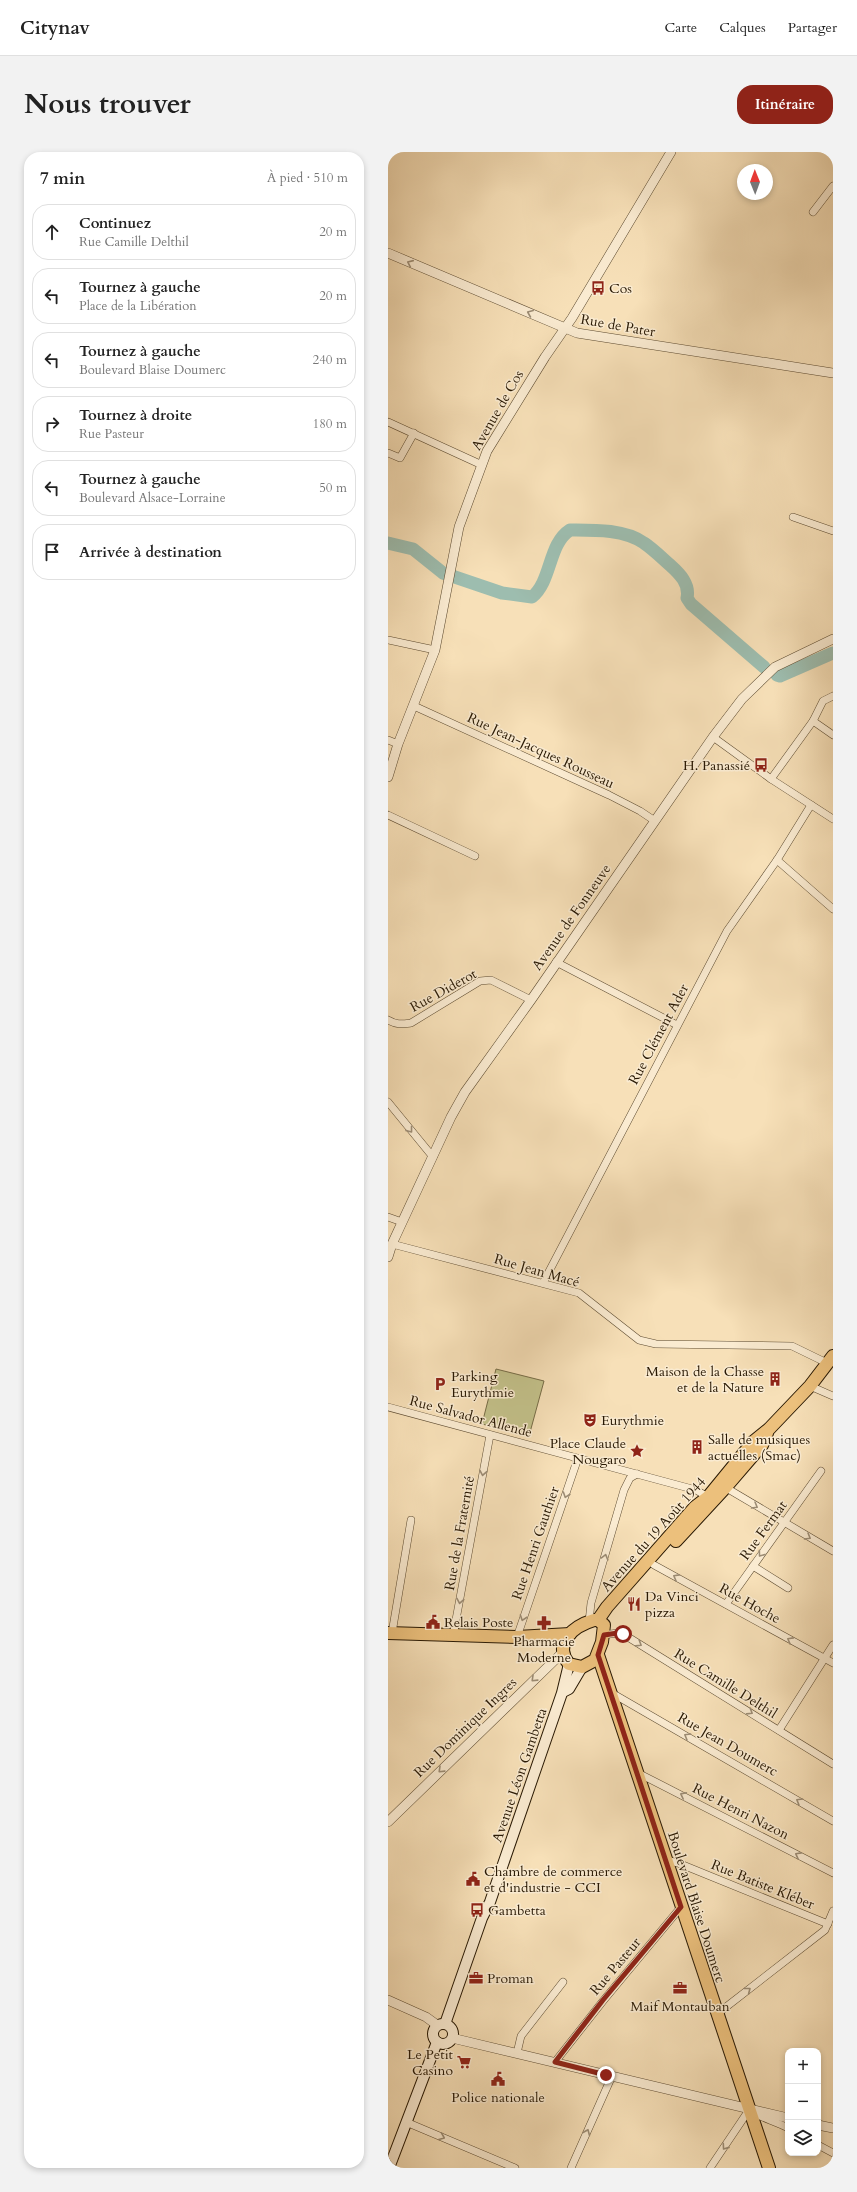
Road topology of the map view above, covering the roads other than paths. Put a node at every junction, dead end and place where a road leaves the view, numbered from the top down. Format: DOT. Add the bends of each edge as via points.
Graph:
graph roads {
  1 [pos="671,152"];
  2 [pos="833,186"];
  3 [pos="813,212"];
  4 [pos="388,253"];
  5 [pos="566,329"];
  6 [pos="833,373"];
  7 [pos="389,424"];
  8 [pos="414,433"];
  9 [pos="388,453"];
  10 [pos="482,465"];
  11 [pos="793,517"];
  12 [pos="833,531"];
  13 [pos="833,639"];
  14 [pos="388,640"];
  15 [pos="435,650"];
  16 [pos="833,696"];
  17 [pos="414,706"];
  18 [pos="813,721"];
  19 [pos="833,735"];
  20 [pos="713,737"];
  21 [pos="388,740"];
  22 [pos="398,744"];
  23 [pos="388,777"];
  24 [pos="771,779"];
  25 [pos="811,805"];
  26 [pos="388,815"];
  27 [pos="833,819"];
  28 [pos="655,821"];
  29 [pos="475,856"];
  30 [pos="777,860"];
  31 [pos="833,909"];
  32 [pos="556,962"];
  33 [pos="531,1000"];
  34 [pos="388,1020"];
  35 [pos="677,1025"];
  36 [pos="388,1102"];
  37 [pos="433,1157"];
  38 [pos="388,1217"];
  39 [pos="402,1222"];
  40 [pos="392,1244"];
  41 [pos="388,1257"];
  42 [pos="543,1284"];
  43 [pos="830,1360"];
  44 [pos="810,1386"];
  45 [pos="833,1396"];
  46 [pos="388,1407"];
  47 [pos="490,1435"];
  48 [pos="578,1458"];
  49 [pos="619,1469"];
  50 [pos="821,1471"];
  51 [pos="637,1474"];
  52 [pos="723,1485"];
  53 [pos="624,1490"];
  54 [pos="708,1497"];
  55 [pos="411,1520"];
  56 [pos="784,1523"];
  57 [pos="833,1551"];
  58 [pos="654,1565"];
  59 [pos="753,1566"];
  60 [pos="788,1588"];
  61 [pos="726,1604"];
  62 [pos="598,1625"];
  63 [pos="390,1633"];
  64 [pos="570,1634"];
  65 [pos="453,1636"];
  66 [pos="523,1637"];
  67 [pos="833,1645"];
  68 [pos="562,1650"];
  69 [pos="598,1655"];
  70 [pos="825,1658"];
  71 [pos="833,1663"];
  72 [pos="569,1664"];
  73 [pos="582,1667"];
  74 [pos="609,1691"];
  75 [pos="562,1693"];
  76 [pos="779,1730"];
  77 [pos="833,1764"];
  78 [pos="636,1772"];
  79 [pos="833,1821"];
  80 [pos="388,1822"];
  81 [pos="666,1860"];
  82 [pos="833,1873"];
  83 [pos="681,1907"];
  84 [pos="833,1911"];
  85 [pos="828,1924"];
  86 [pos="563,1982"];
  87 [pos="388,2000"];
  88 [pos="717,2014"];
  89 [pos="441,2025"];
  90 [pos="452,2038"];
  91 [pos="437,2042"];
  92 [pos="517,2053"];
  93 [pos="555,2062"];
  94 [pos="612,2076"];
  95 [pos="754,2118"];
  96 [pos="785,2118"];
  97 [pos="406,2122"];
  98 [pos="785,2126"];
  99 [pos="821,2126"];
  100 [pos="833,2128"];
  101 [pos="821,2147"];
  102 [pos="833,2153"];
  103 [pos="388,2168"];
  104 [pos="515,2168"];
  105 [pos="571,2168"];
  106 [pos="710,2168"];
  107 [pos="769,2168"];
  1 -- 5 [label="street, Avenue de Cos"];
  2 -- 3 [label="street"];
  5 -- 4 [label="street, Rue de Pater, one-way"];
  5 -- 6 [label="street, Rue de Pater" via="618,340"];
  5 -- 10 [label="street, Avenue de Cos" via="526,386 487,451"];
  7 -- 8 [label="street"];
  8 -- 9 [label="street" via="400,458"];
  8 -- 10 [label="street"];
  10 -- 15 [label="street, Avenue de Cos" via="459,527"];
  11 -- 12 [label="street"];
  13 -- 20 [label="street, Avenue de Fonneuve" via="775,668 742,699"];
  14 -- 15 [label="street"];
  15 -- 17 [label="street, Avenue de Cos"];
  16 -- 18 [label="street" via="823,701"];
  17 -- 22 [label="street, Avenue de Cos"];
  17 -- 28 [label="street, Rue Jean-Jacques Rousseau" via="609,795"];
  18 -- 19 [label="street"];
  18 -- 24 [label="street"];
  20 -- 24 [label="street"];
  20 -- 28 [label="street, Avenue de Fonneuve"];
  21 -- 22 [label="street"];
  22 -- 23 [label="street, Avenue de Cos"];
  24 -- 25 [label="street"];
  25 -- 27 [label="street"];
  25 -- 30 [label="street, Rue Clément Ader"];
  26 -- 29 [label="street"];
  28 -- 32 [label="street, Avenue de Fonneuve"];
  30 -- 31 [label="street"];
  30 -- 35 [label="street, Rue Clément Ader" via="727,931"];
  32 -- 33 [label="street, Avenue de Fonneuve"];
  32 -- 35 [label="street"];
  33 -- 34 [label="street, Rue Diderot" via="491,980 480,981 411,1022 402,1024"];
  33 -- 37 [label="street, Avenue de Fonneuve" via="465,1092"];
  35 -- 42 [label="street, Rue Clément Ader"];
  36 -- 37 [label="street, one-way"];
  37 -- 39 [label="street, Avenue de Fonneuve"];
  38 -- 39 [label="street"];
  39 -- 40 [label="street, Avenue de Fonneuve"];
  40 -- 41 [label="street, Avenue de Fonneuve"];
  40 -- 42 [label="street, Rue Jean Macé"];
  42 -- 43 [label="street, Rue Jean Macé" via="579,1293 639,1340 656,1344 792,1346"];
  43 -- 44 [label="main road, Avenue du 19 Août 1944"];
  44 -- 45 [label="street"];
  44 -- 52 [label="main road, Avenue du 19 Août 1944" via="769,1429 762,1445 747,1455"];
  46 -- 47 [label="street, Rue Salvador Allende"];
  47 -- 48 [label="street, Rue Salvador Allende"];
  47 -- 65 [label="street, Rue de la Fraternité, one-way"];
  48 -- 49 [label="street, Rue Salvador Allende"];
  48 -- 66 [label="street, Rue Henri Gauthier, one-way"];
  49 -- 51 [label="street, Rue Salvador Allende"];
  49 -- 53 [label="street"];
  50 -- 56 [label="street, Rue Fermat"];
  51 -- 53 [label="street" via="630,1478"];
  51 -- 54 [label="street, Rue Salvador Allende" via="696,1490"];
  52 -- 54 [label="main road, Avenue du 19 Août 1944"];
  52 -- 56 [label="street, one-way"];
  52 -- 58 [label="main road, Avenue du 19 Août 1944"];
  62 -- 53 [label="street, one-way" via="591,1603"];
  54 -- 62 [label="main road, Avenue du 19 Août 1944" via="695,1507 607,1607"];
  55 -- 63 [label="street"];
  56 -- 57 [label="street, one-way"];
  56 -- 59 [label="street, Rue Fermat, one-way"];
  61 -- 58 [label="street, Rue Hoche, one-way"];
  58 -- 62 [label="main road, Avenue du 19 Août 1944"];
  59 -- 60 [label="street"];
  59 -- 61 [label="street, Rue Fermat"];
  70 -- 61 [label="street, Rue Hoche, one-way"];
  62 -- 64 [label="main road"];
  62 -- 69 [label="main road"];
  62 -- 76 [label="street, Rue Camille Delthil, one-way" via="623,1634"];
  63 -- 65 [label="main road"];
  64 -- 66 [label="main road"];
  64 -- 68 [label="main road"];
  65 -- 66 [label="main road"];
  66 -- 68 [label="main road"];
  67 -- 70 [label="street"];
  68 -- 72 [label="main road"];
  68 -- 80 [label="street, Rue Dominique Ingres, one-way"];
  69 -- 73 [label="main road" via="591,1664"];
  69 -- 74 [label="main road, Boulevard Blaise Doumerc"];
  70 -- 71 [label="street, Rue Hoche"];
  70 -- 76 [label="street"];
  72 -- 73 [label="main road"];
  72 -- 75 [label="main road, Avenue Léon Gambetta"];
  73 -- 75 [label="main road, Avenue Léon Gambetta" via="569,1689"];
  74 -- 78 [label="main road, Boulevard Blaise Doumerc"];
  79 -- 74 [label="street, Rue Jean Doumerc, one-way"];
  75 -- 89 [label="main road, Avenue Léon Gambetta" via="490,1902"];
  76 -- 77 [label="street, Rue Camille Delthil"];
  78 -- 81 [label="main road, Boulevard Blaise Doumerc"];
  82 -- 78 [label="street, Rue Henri Nazon, one-way"];
  81 -- 83 [label="main road, Boulevard Blaise Doumerc"];
  81 -- 85 [label="street, Rue Batiste Kléber"];
  83 -- 88 [label="main road, Boulevard Blaise Doumerc"];
  83 -- 93 [label="street, Rue Pasteur"];
  84 -- 85 [label="street"];
  88 -- 85 [label="street, one-way" via="826,1930"];
  86 -- 92 [label="street" via="521,2036"];
  87 -- 89 [label="street"];
  88 -- 95 [label="main road, Boulevard Blaise Doumerc"];
  89 -- 90 [label="main road" via="452,2029"];
  89 -- 91 [label="main road, Avenue Léon Gambetta" via="432,2034"];
  90 -- 91 [label="main road" via="446,2044"];
  90 -- 92 [label="street"];
  91 -- 97 [label="main road, Avenue Léon Gambetta"];
  92 -- 93 [label="street"];
  93 -- 94 [label="street"];
  94 -- 95 [label="street"];
  105 -- 94 [label="street, one-way"];
  95 -- 96 [label="street"];
  95 -- 98 [label="street" via="774,2120"];
  95 -- 106 [label="street, one-way"];
  95 -- 107 [label="main road, Boulevard Blaise Doumerc"];
  97 -- 103 [label="main road, Avenue Léon Gambetta"];
  97 -- 104 [label="street, one-way"];
  99 -- 100 [label="street"];
  101 -- 102 [label="street"];
}
